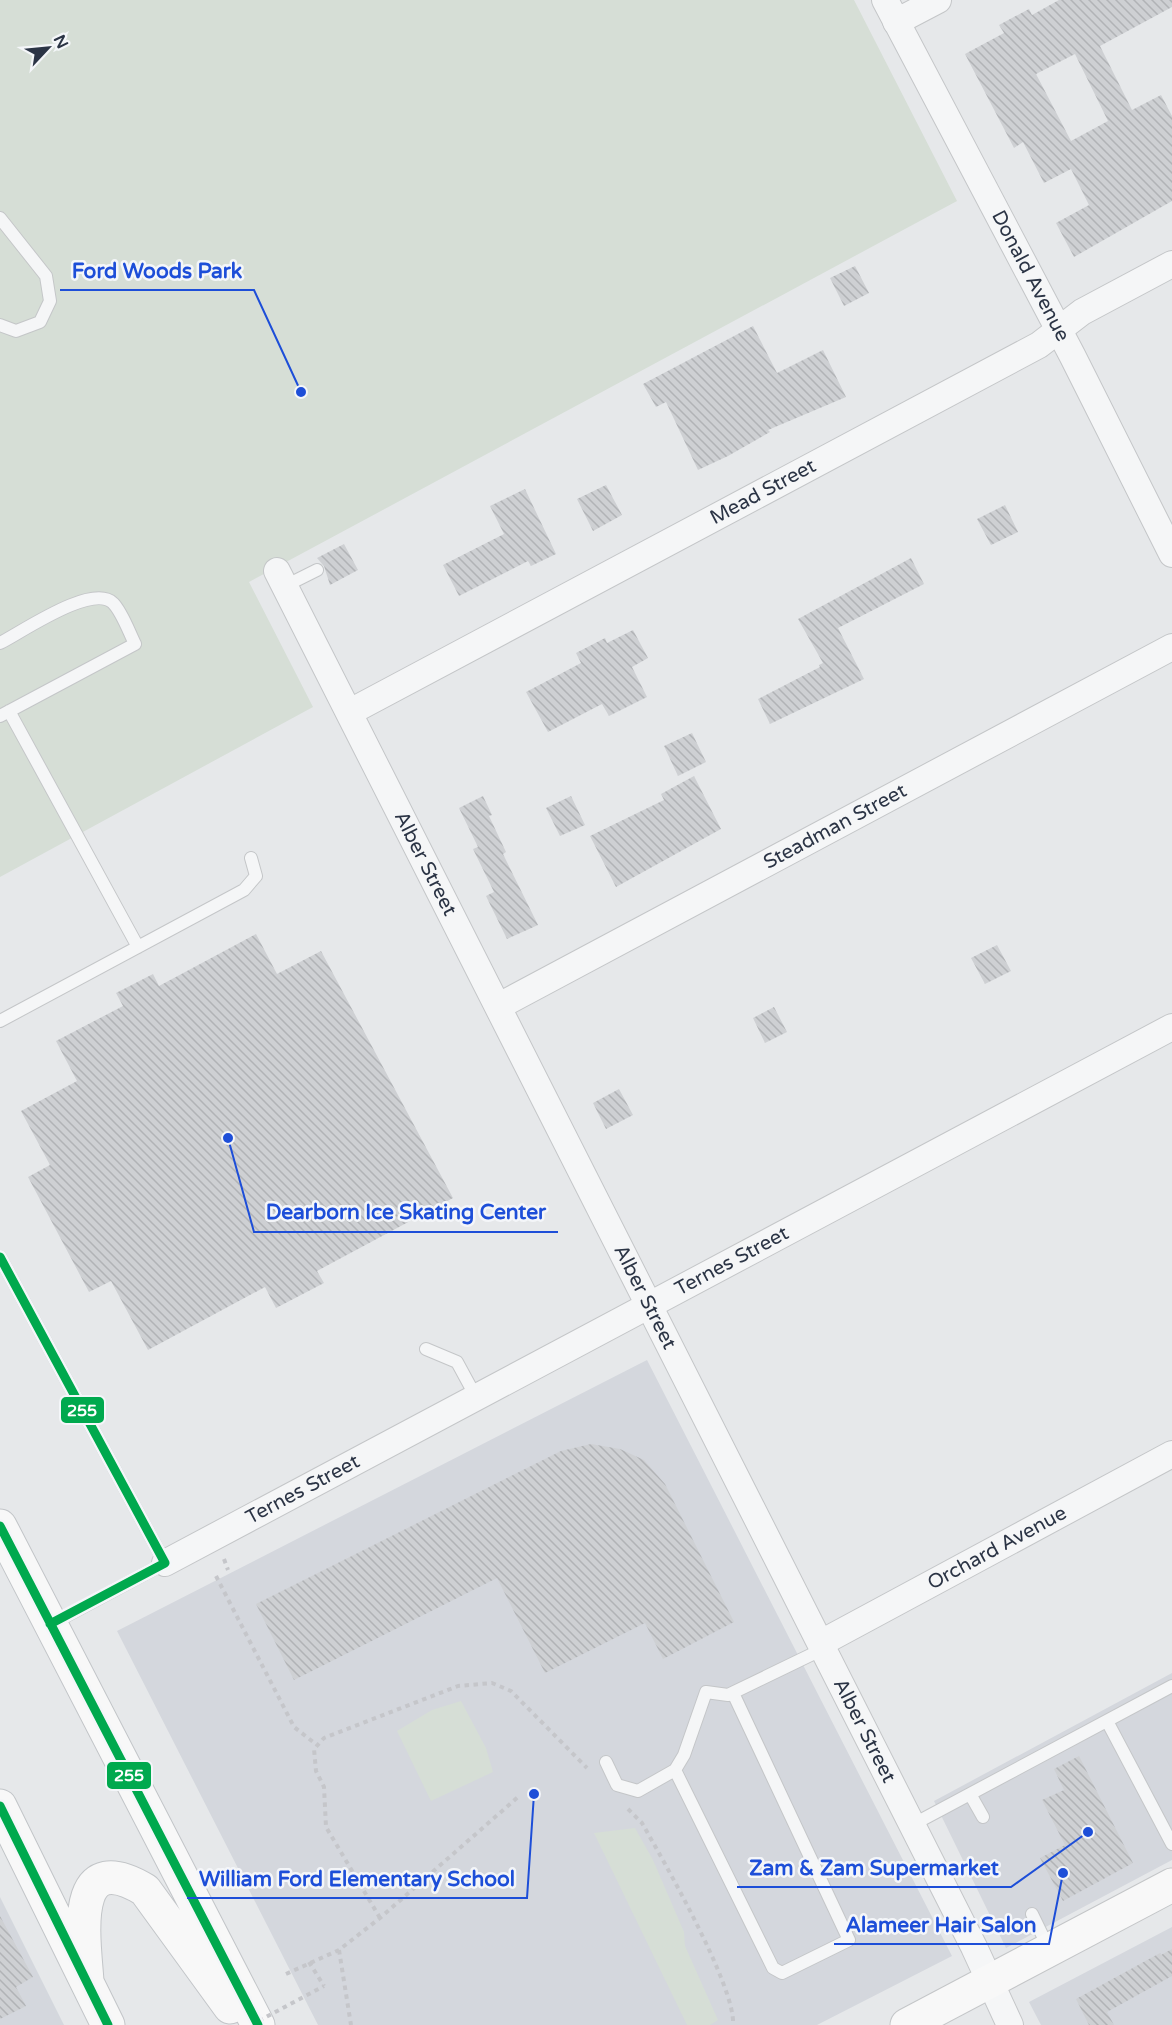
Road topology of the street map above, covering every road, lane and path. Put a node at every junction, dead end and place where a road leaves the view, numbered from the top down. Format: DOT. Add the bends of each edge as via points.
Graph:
graph roads {
  1 [pos="938,0"];
  2 [pos="890,11"];
  3 [pos="0,218"];
  4 [pos="1172,264"];
  5 [pos="0,325"];
  6 [pos="1058,330"];
  7 [pos="1172,554"];
  8 [pos="317,570"];
  9 [pos="281,579"];
  10 [pos="0,643"];
  11 [pos="1172,647"];
  12 [pos="350,712"];
  13 [pos="5,714"];
  14 [pos="251,858"];
  15 [pos="138,947"];
  16 [pos="499,1006"];
  17 [pos="0,1021"];
  18 [pos="1172,1027"];
  19 [pos="0,1257"];
  20 [pos="650,1305"];
  21 [pos="426,1348"];
  22 [pos="476,1397"];
  23 [pos="1172,1454"];
  24 [pos="0,1526"];
  25 [pos="224,1559"];
  26 [pos="165,1563"];
  27 [pos="228,1570"];
  28 [pos="216,1576"];
  29 [pos="50,1624"];
  30 [pos="822,1646"];
  31 [pos="1172,1686"];
  32 [pos="733,1693"];
  33 [pos="1107,1721"];
  34 [pos="317,1745"];
  35 [pos="606,1762"];
  36 [pos="675,1770"];
  37 [pos="593,1773"];
  38 [pos="970,1794"];
  39 [pos="518,1797"];
  40 [pos="0,1806"];
  41 [pos="626,1806"];
  42 [pos="982,1817"];
  43 [pos="912,1825"];
  44 [pos="1172,1844"];
  45 [pos="1172,1885"];
  46 [pos="1032,1914"];
  47 [pos="380,1917"];
  48 [pos="339,1950"];
  49 [pos="1049,1950"];
  50 [pos="309,1962"];
  51 [pos="286,1974"];
  52 [pos="87,1981"];
  53 [pos="989,1982"];
  54 [pos="101,2023"];
  55 [pos="243,2025"];
  56 [pos="251,2025"];
  57 [pos="258,2025"];
  58 [pos="351,2025"];
  59 [pos="733,2025"];
  60 [pos="907,2025"];
  61 [pos="1010,2025"];
  1 -- 2 [label="street"];
  2 -- 6 [label="street, Donald Avenue"];
  3 -- 5 [label="lane" via="46,276 50,301 40,322 16,331"];
  4 -- 6 [label="street, Mead Street" via="1082,312"];
  6 -- 7 [label="street, Donald Avenue"];
  6 -- 12 [label="street, Mead Street" via="1039,345"];
  8 -- 9 [label="lane"];
  9 -- 12 [label="street, Alber Street"];
  10 -- 13 [label="lane" via="81,600 98,597 113,603 135,644"];
  11 -- 16 [label="street, Steadman Street"];
  12 -- 16 [label="street, Alber Street"];
  13 -- 15 [label="lane"];
  14 -- 15 [label="lane" via="256,876 244,890"];
  15 -- 17 [label="lane"];
  16 -- 20 [label="street, Alber Street"];
  18 -- 20 [label="street, Ternes Street"];
  19 -- 26 [label="lane"];
  20 -- 22 [label="street, Ternes Street"];
  20 -- 30 [label="street, Alber Street"];
  21 -- 22 [label="lane" via="457,1362"];
  22 -- 26 [label="street, Ternes Street"];
  23 -- 30 [label="street, Orchard Avenue"];
  24 -- 29 [label="main road"];
  25 -- 27 [label="path"];
  26 -- 29 [label="lane"];
  28 -- 34 [label="path" via="294,1727"];
  29 -- 57 [label="main road"];
  30 -- 32 [label="lane"];
  30 -- 43 [label="street, Alber Street"];
  31 -- 33 [label="lane"];
  32 -- 36 [label="lane" via="706,1692"];
  32 -- 36 [label="lane" via="849,1940 782,1972 773,1968"];
  33 -- 38 [label="lane"];
  33 -- 44 [label="lane"];
  34 -- 37 [label="path" via="324,1738 458,1686 492,1683 511,1690"];
  34 -- 47 [label="path" via="316,1771 324,1787 326,1827"];
  35 -- 36 [label="lane" via="617,1785 638,1791"];
  38 -- 42 [label="lane"];
  38 -- 43 [label="lane"];
  39 -- 47 [label="path"];
  40 -- 52 [label="main road"];
  41 -- 59 [label="path" via="642,1823 704,1942 726,1993"];
  43 -- 53 [label="street, Alber Street"];
  45 -- 49 [label="main road"];
  46 -- 49 [label="lane"];
  47 -- 48 [label="path"];
  48 -- 50 [label="path"];
  48 -- 58 [label="path"];
  49 -- 53 [label="main road"];
  50 -- 51 [label="path"];
  50 -- 56 [label="path, bridge" via="324,1986"];
  52 -- 54 [label="main road"];
  52 -- 55 [label="main road" via="83,1911 87,1894 96,1882 112,1877 128,1880 145,1890"];
  53 -- 60 [label="main road"];
  53 -- 61 [label="street, Alber Street"];
}
